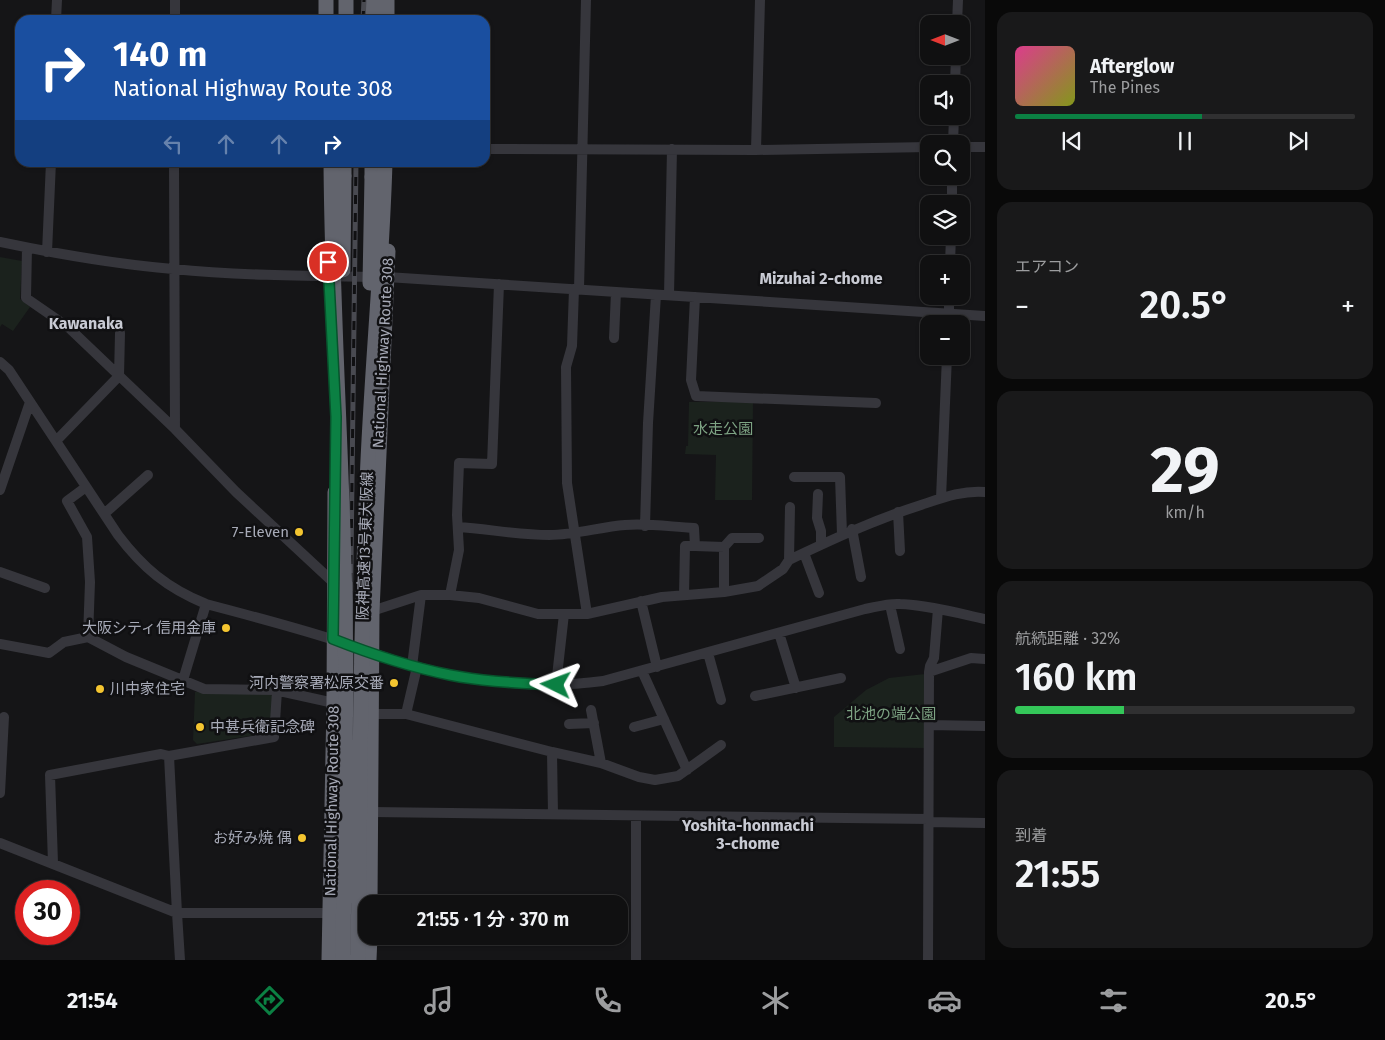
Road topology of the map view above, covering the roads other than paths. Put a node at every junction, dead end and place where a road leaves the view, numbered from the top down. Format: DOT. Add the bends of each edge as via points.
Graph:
graph roads {
  1 [pos="56,0"];
  2 [pos="175,0"];
  3 [pos="326,0"];
  4 [pos="331,0"];
  5 [pos="346,0"];
  6 [pos="373,0"];
  7 [pos="387,0"];
  8 [pos="393,0"];
  9 [pos="586,0"];
  10 [pos="760,0"];
  11 [pos="958,0"];
  12 [pos="56,15"];
  13 [pos="175,15"];
  14 [pos="326,15"];
  15 [pos="331,15"];
  16 [pos="346,15"];
  17 [pos="373,15"];
  18 [pos="387,15"];
  19 [pos="392,15"];
  20 [pos="957,15"];
  21 [pos="985,146"];
  22 [pos="970,147"];
  23 [pos="490,148"];
  24 [pos="920,148"];
  25 [pos="582,149"];
  26 [pos="672,149"];
  27 [pos="756,150"];
  28 [pos="51,167"];
  29 [pos="174,167"];
  30 [pos="325,167"];
  31 [pos="331,167"];
  32 [pos="344,167"];
  33 [pos="372,167"];
  34 [pos="385,167"];
  35 [pos="391,167"];
  36 [pos="0,242"];
  37 [pos="27,248"];
  38 [pos="48,252"];
  39 [pos="174,269"];
  40 [pos="329,276"];
  41 [pos="387,277"];
  42 [pos="499,284"];
  43 [pos="576,289"];
  44 [pos="616,292"];
  45 [pos="656,295"];
  46 [pos="669,295"];
  47 [pos="695,297"];
  48 [pos="920,316"];
  49 [pos="985,316"];
  50 [pos="970,317"];
  51 [pos="120,333"];
  52 [pos="614,338"];
  53 [pos="0,362"];
  54 [pos="947,365"];
  55 [pos="119,376"];
  56 [pos="30,402"];
  57 [pos="876,403"];
  58 [pos="175,429"];
  59 [pos="340,431"];
  60 [pos="56,441"];
  61 [pos="148,475"];
  62 [pos="794,477"];
  63 [pos="367,481"];
  64 [pos="86,487"];
  65 [pos="0,490"];
  66 [pos="985,492"];
  67 [pos="818,494"];
  68 [pos="941,498"];
  69 [pos="790,507"];
  70 [pos="898,512"];
  71 [pos="104,514"];
  72 [pos="645,526"];
  73 [pos="458,527"];
  74 [pos="852,530"];
  75 [pos="575,534"];
  76 [pos="842,534"];
  77 [pos="759,538"];
  78 [pos="821,544"];
  79 [pos="695,546"];
  80 [pos="724,547"];
  81 [pos="900,551"];
  82 [pos="804,553"];
  83 [pos="789,560"];
  84 [pos="0,572"];
  85 [pos="861,577"];
  86 [pos="334,583"];
  87 [pos="45,588"];
  88 [pos="724,592"];
  89 [pos="819,593"];
  90 [pos="684,595"];
  91 [pos="422,596"];
  92 [pos="450,596"];
  93 [pos="641,601"];
  94 [pos="206,604"];
  95 [pos="890,605"];
  96 [pos="938,609"];
  97 [pos="372,611"];
  98 [pos="564,614"];
  99 [pos="587,614"];
  100 [pos="985,619"];
  101 [pos="779,633"];
  102 [pos="88,637"];
  103 [pos="333,639"];
  104 [pos="0,644"];
  105 [pos="900,649"];
  106 [pos="708,652"];
  107 [pos="372,654"];
  108 [pos="985,659"];
  109 [pos="415,666"];
  110 [pos="657,667"];
  111 [pos="642,671"];
  112 [pos="929,672"];
  113 [pos="841,678"];
  114 [pos="183,680"];
  115 [pos="556,685"];
  116 [pos="796,688"];
  117 [pos="277,691"];
  118 [pos="755,696"];
  119 [pos="721,700"];
  120 [pos="334,703"];
  121 [pos="591,710"];
  122 [pos="372,714"];
  123 [pos="406,714"];
  124 [pos="4,718"];
  125 [pos="664,719"];
  126 [pos="594,723"];
  127 [pos="569,724"];
  128 [pos="929,725"];
  129 [pos="985,726"];
  130 [pos="634,727"];
  131 [pos="721,745"];
  132 [pos="552,752"];
  133 [pos="168,756"];
  134 [pos="601,763"];
  135 [pos="687,770"];
  136 [pos="0,793"];
  137 [pos="372,812"];
  138 [pos="553,814"];
  139 [pos="636,816"];
  140 [pos="929,821"];
  141 [pos="985,823"];
  142 [pos="0,842"];
  143 [pos="53,864"];
  144 [pos="370,895"];
  145 [pos="177,913"];
  146 [pos="330,914"];
  147 [pos="370,945"];
  148 [pos="180,960"];
  149 [pos="330,960"];
  150 [pos="343,960"];
  151 [pos="358,960"];
  152 [pos="370,960"];
  153 [pos="636,960"];
  154 [pos="928,960"];
  1 -- 12 [label="street"];
  2 -- 13 [label="street"];
  3 -- 14 [label="highway"];
  4 -- 15 [label="highway"];
  5 -- 16 [label="highway"];
  6 -- 17 [label="highway"];
  7 -- 18 [label="highway"];
  8 -- 19 [label="highway"];
  9 -- 25 [label="street"];
  10 -- 27 [label="street"];
  11 -- 20 [label="street"];
  21 -- 22 [label="street"];
  23 -- 25 [label="street"];
  24 -- 27 [label="street"];
  25 -- 26 [label="street"];
  25 -- 43 [label="street"];
  26 -- 27 [label="street"];
  26 -- 46 [label="street"];
  28 -- 38 [label="street"];
  29 -- 39 [label="street"];
  30 -- 40 [label="highway, National Highway Route 308"];
  31 -- 59 [label="highway, 阪神高速13号東大阪線, bridge"];
  32 -- 59 [label="highway, bridge"];
  33 -- 63 [label="highway, bridge"];
  34 -- 63 [label="highway, 阪神高速13号東大阪線, bridge"];
  35 -- 41 [label="highway, National Highway Route 308"];
  36 -- 37 [label="street"];
  37 -- 38 [label="street"];
  37 -- 55 [label="street" via="26,298 68,328"];
  38 -- 39 [label="street"];
  39 -- 40 [label="street"];
  39 -- 58 [label="street"];
  40 -- 41 [label="street"];
  40 -- 86 [label="highway, National Highway Route 308" via="336,417"];
  41 -- 42 [label="street"];
  41 -- 97 [label="highway, National Highway Route 308"];
  42 -- 43 [label="street"];
  42 -- 73 [label="street" via="492,464 459,463"];
  43 -- 44 [label="street"];
  43 -- 75 [label="street" via="572,346 566,367 567,483"];
  44 -- 45 [label="street"];
  44 -- 52 [label="street"];
  45 -- 46 [label="street"];
  45 -- 72 [label="street"];
  46 -- 47 [label="street"];
  47 -- 48 [label="street"];
  47 -- 57 [label="street" via="691,380 696,396"];
  49 -- 50 [label="street"];
  51 -- 55 [label="street"];
  53 -- 56 [label="street"];
  54 -- 68 [label="street"];
  55 -- 58 [label="street"];
  55 -- 60 [label="street"];
  56 -- 60 [label="street"];
  56 -- 65 [label="street"];
  58 -- 86 [label="street" via="236,492"];
  59 -- 150 [label="highway, 阪神高速13号東大阪線, bridge" via="346,682"];
  60 -- 64 [label="street"];
  61 -- 71 [label="street"];
  62 -- 76 [label="street" via="840,477"];
  63 -- 151 [label="highway, 阪神高速13号東大阪線, bridge"];
  64 -- 71 [label="street"];
  64 -- 102 [label="street" via="67,500 87,537 90,582"];
  66 -- 68 [label="street" via="971,491"];
  67 -- 78 [label="street"];
  68 -- 70 [label="street"];
  69 -- 83 [label="street"];
  70 -- 74 [label="street"];
  70 -- 81 [label="street"];
  71 -- 94 [label="street" via="134,556 149,570 186,596"];
  72 -- 75 [label="street" via="626,525"];
  72 -- 79 [label="street" via="694,528"];
  73 -- 75 [label="street" via="525,535"];
  73 -- 92 [label="street" via="459,550"];
  74 -- 76 [label="street"];
  74 -- 85 [label="street"];
  75 -- 99 [label="street"];
  76 -- 78 [label="street"];
  77 -- 80 [label="street" via="732,538"];
  78 -- 82 [label="street"];
  79 -- 80 [label="street"];
  79 -- 90 [label="street" via="685,546"];
  80 -- 88 [label="street"];
  82 -- 83 [label="street"];
  82 -- 89 [label="street"];
  83 -- 88 [label="street" via="783,569 758,586"];
  84 -- 87 [label="street"];
  86 -- 103 [label="highway, National Highway Route 308"];
  88 -- 90 [label="street"];
  90 -- 93 [label="street"];
  91 -- 92 [label="street"];
  91 -- 97 [label="street"];
  91 -- 109 [label="street"];
  92 -- 98 [label="street" via="479,598 538,614"];
  93 -- 99 [label="street"];
  93 -- 110 [label="street"];
  94 -- 103 [label="street"];
  94 -- 114 [label="street"];
  95 -- 96 [label="street"];
  95 -- 101 [label="street"];
  95 -- 105 [label="street"];
  96 -- 100 [label="street"];
  96 -- 112 [label="street" via="934,658"];
  97 -- 107 [label="highway, National Highway Route 308"];
  98 -- 99 [label="street"];
  98 -- 115 [label="street"];
  101 -- 106 [label="street"];
  101 -- 116 [label="street"];
  102 -- 104 [label="street" via="64,642 50,653"];
  102 -- 114 [label="street" via="126,657"];
  103 -- 107 [label="street"];
  103 -- 120 [label="highway, National Highway Route 308"];
  106 -- 110 [label="street"];
  106 -- 119 [label="street"];
  107 -- 109 [label="street"];
  107 -- 122 [label="highway, National Highway Route 308"];
  108 -- 112 [label="street" via="971,658"];
  109 -- 115 [label="street" via="503,682"];
  109 -- 123 [label="street"];
  110 -- 111 [label="street"];
  111 -- 115 [label="street" via="603,681"];
  111 -- 125 [label="street"];
  112 -- 128 [label="street"];
  113 -- 116 [label="street"];
  114 -- 117 [label="street" via="204,689"];
  116 -- 118 [label="street"];
  117 -- 120 [label="street"];
  117 -- 133 [label="street" via="274,737"];
  120 -- 146 [label="highway, National Highway Route 308"];
  121 -- 126 [label="street"];
  122 -- 123 [label="street"];
  122 -- 137 [label="highway, National Highway Route 308"];
  123 -- 132 [label="street"];
  124 -- 136 [label="street"];
  125 -- 130 [label="street"];
  125 -- 135 [label="street"];
  126 -- 127 [label="street"];
  126 -- 134 [label="street"];
  128 -- 129 [label="street"];
  128 -- 140 [label="street"];
  131 -- 135 [label="street"];
  132 -- 134 [label="street"];
  132 -- 138 [label="street"];
  133 -- 143 [label="street" via="161,754 50,775"];
  133 -- 145 [label="street"];
  134 -- 135 [label="street" via="655,780 673,778"];
  137 -- 138 [label="street"];
  137 -- 144 [label="highway, National Highway Route 308"];
  138 -- 139 [label="street"];
  139 -- 140 [label="street"];
  139 -- 153 [label="street"];
  140 -- 141 [label="street"];
  140 -- 154 [label="street"];
  142 -- 143 [label="street"];
  143 -- 145 [label="street"];
  145 -- 146 [label="street"];
  145 -- 148 [label="street"];
  146 -- 149 [label="highway, National Highway Route 308"];
  147 -- 152 [label="highway"];
}
